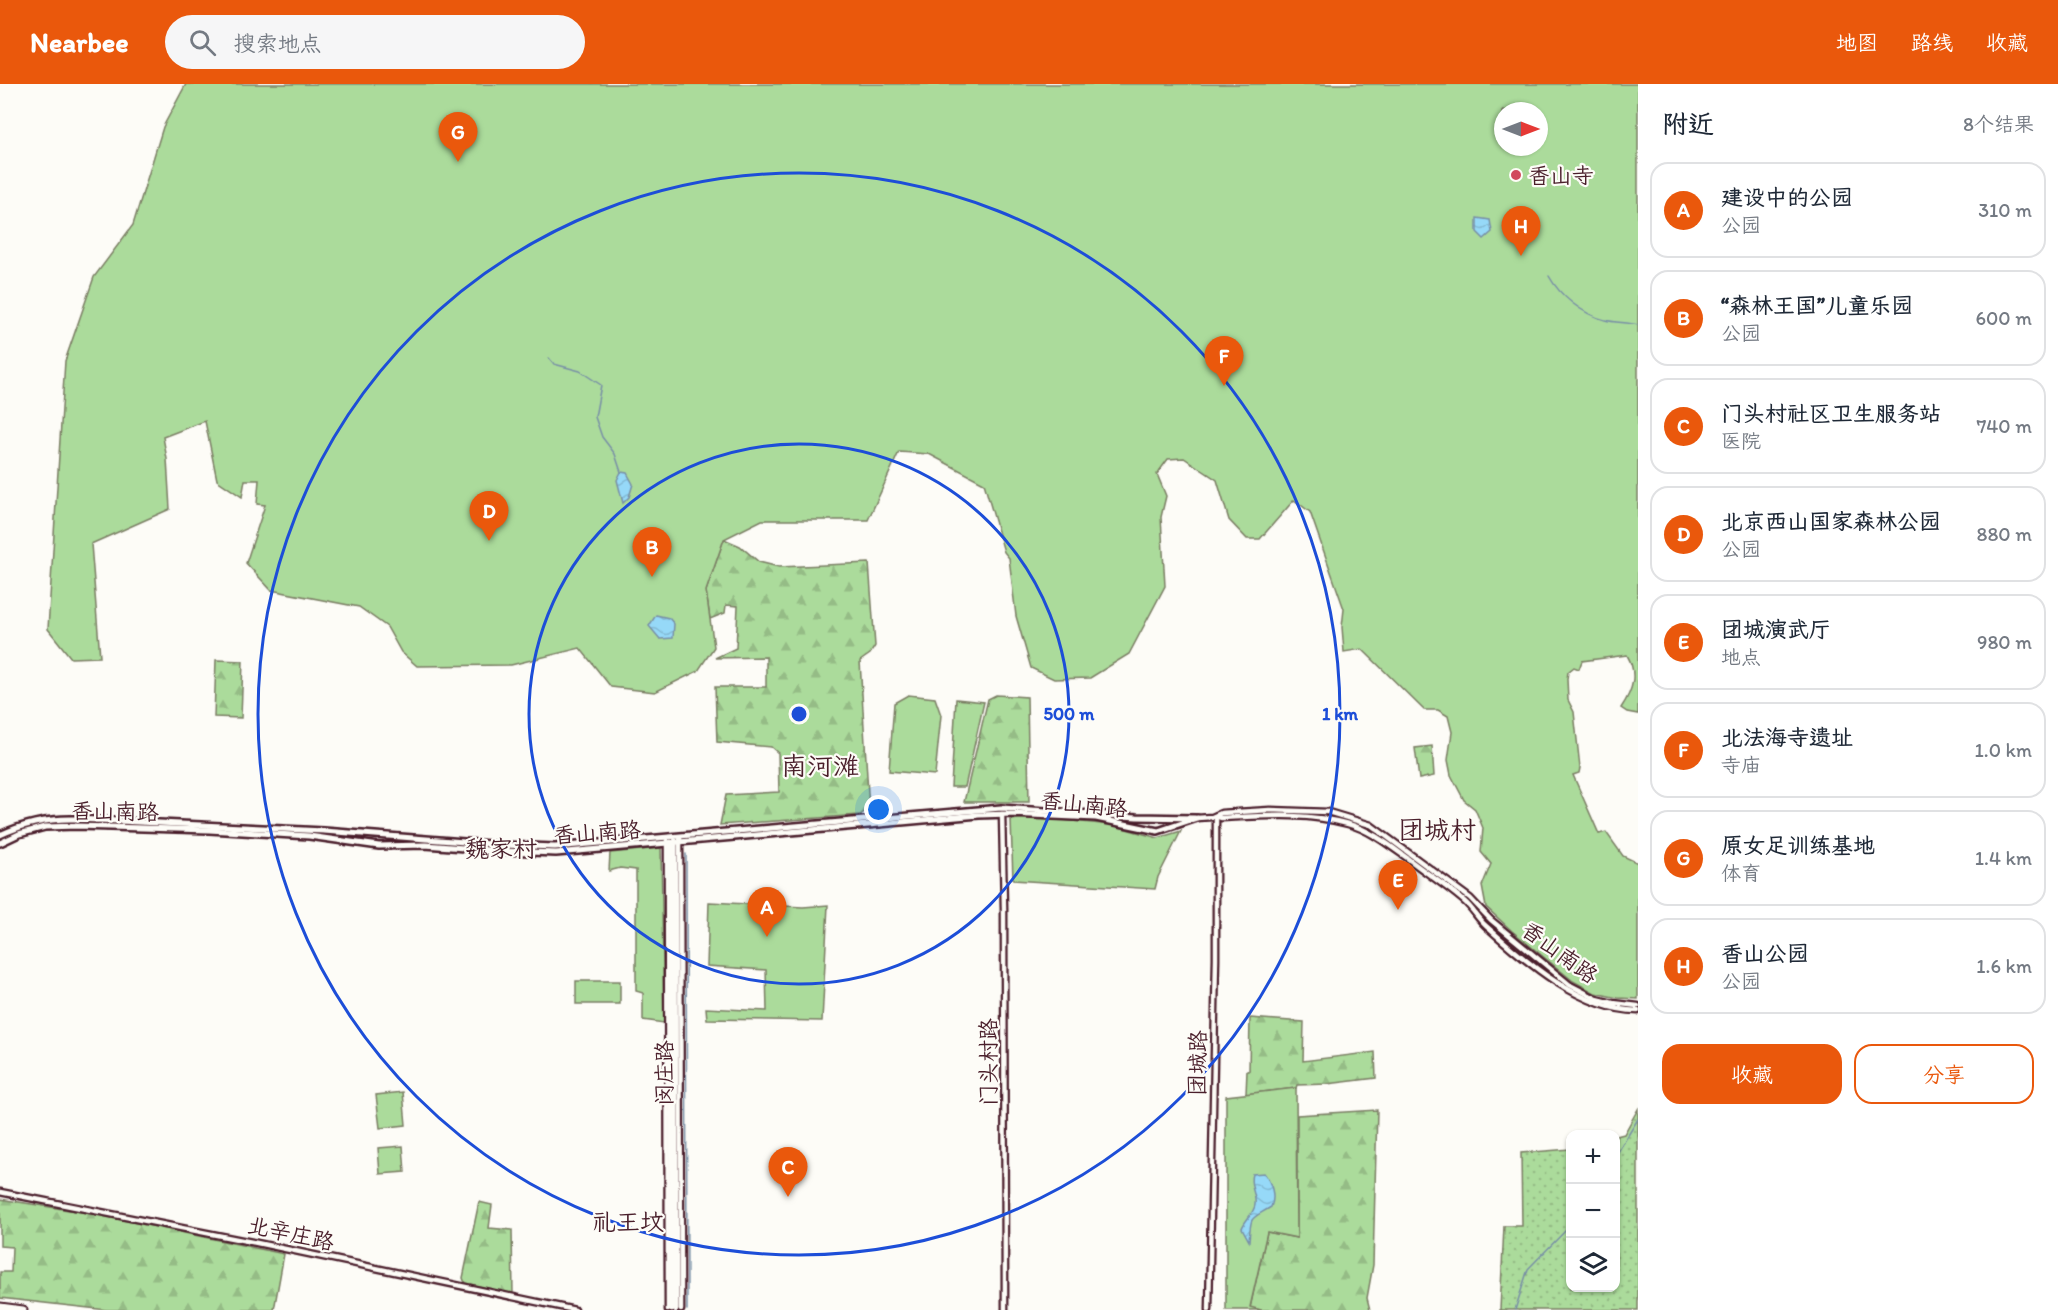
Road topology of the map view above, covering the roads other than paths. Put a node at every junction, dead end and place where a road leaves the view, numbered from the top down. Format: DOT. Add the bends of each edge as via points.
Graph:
graph roads {
  1 [pos="1002,814"];
  2 [pos="1216,816"];
  3 [pos="1197,818"];
  4 [pos="0,835"];
  5 [pos="673,840"];
  6 [pos="0,843"];
  7 [pos="1638,1008"];
  8 [pos="0,1192"];
  9 [pos="0,1307"];
  10 [pos="23,1310"];
  11 [pos="575,1310"];
  12 [pos="672,1310"];
  13 [pos="681,1310"];
  14 [pos="1005,1310"];
  15 [pos="1209,1310"];
  1 -- 3 [label="main road, 香山南路" via="1096,818 1158,831"];
  1 -- 5 [label="main road, 香山南路"];
  1 -- 14 [label="street, 门头村路"];
  2 -- 3 [label="street, 香山南路"];
  2 -- 7 [label="street, 香山南路" via="1308,817 1360,829 1377,837 1466,903 1484,924 1567,989 1612,1008"];
  2 -- 15 [label="street, 团城路"];
  3 -- 5 [label="main road, 香山南路" via="1001,808"];
  4 -- 5 [label="main road, 香山南路" via="32,822 59,818 555,847"];
  5 -- 6 [label="main road, 香山南路" via="545,853 379,846 264,833 77,826 45,827"];
  5 -- 12 [label="main road, 闵庄路"];
  5 -- 13 [label="street, 闵庄路"];
  8 -- 11 [label="street, 北辛庄路"];
  9 -- 10 [label="highway"];
}
